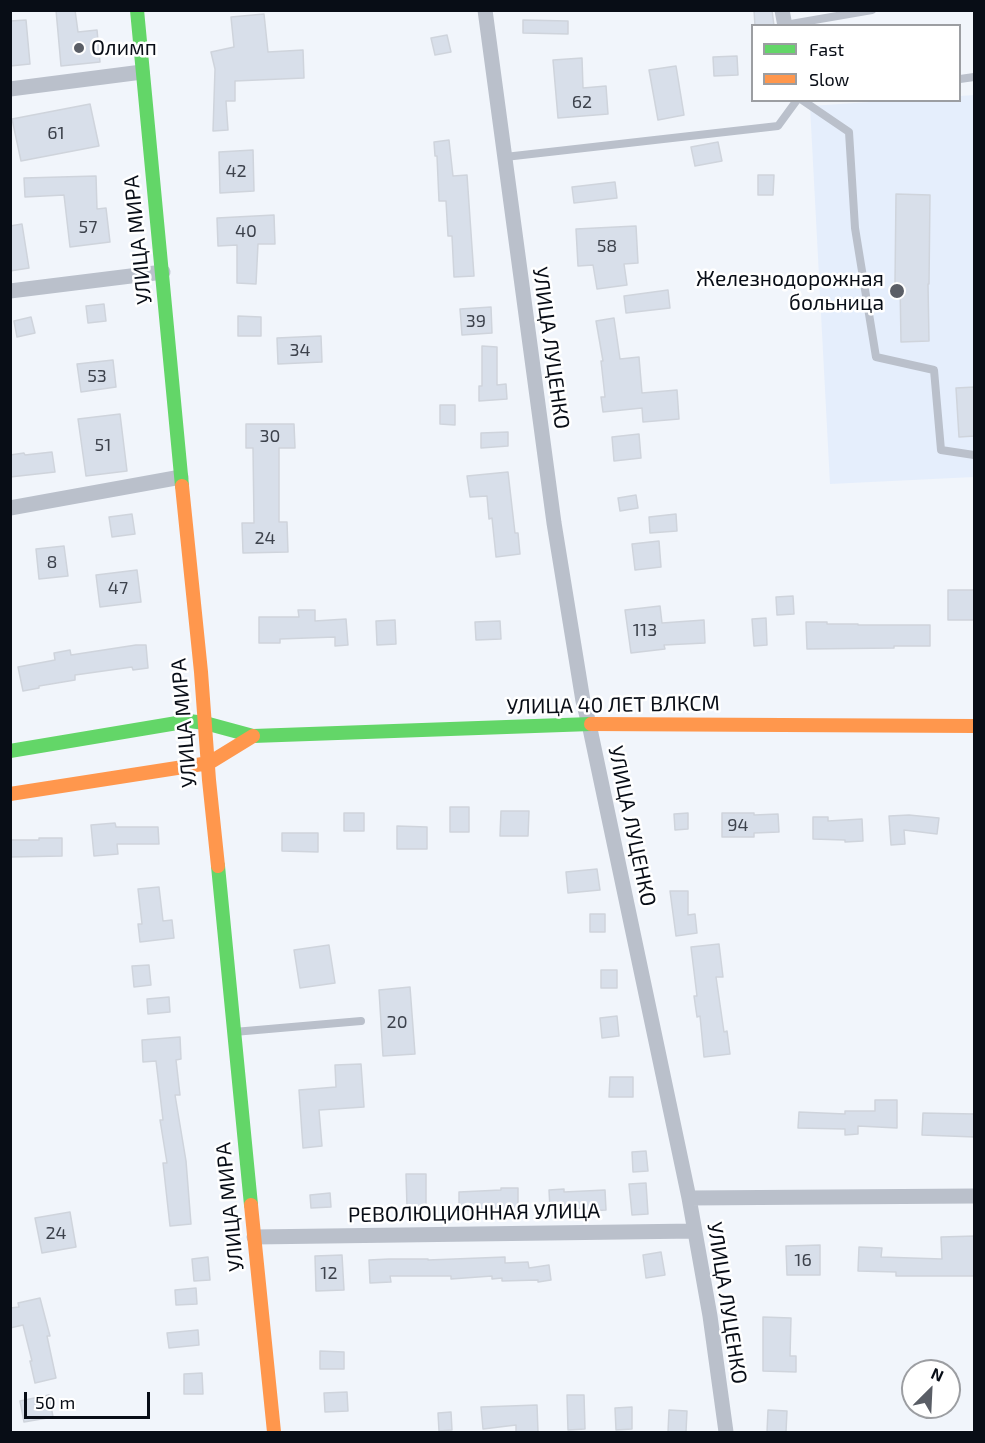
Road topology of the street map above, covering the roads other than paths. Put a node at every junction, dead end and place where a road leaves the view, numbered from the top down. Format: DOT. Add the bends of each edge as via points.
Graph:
graph roads {
  1 [pos="137,10"];
  2 [pos="485,10"];
  3 [pos="872,10"];
  4 [pos="791,24"];
  5 [pos="142,72"];
  6 [pos="10,89"];
  7 [pos="796,102"];
  8 [pos="805,102"];
  9 [pos="505,158"];
  10 [pos="163,272"];
  11 [pos="10,291"];
  12 [pos="975,455"];
  13 [pos="181,477"];
  14 [pos="10,508"];
  15 [pos="205,723"];
  16 [pos="590,724"];
  17 [pos="975,726"];
  18 [pos="253,736"];
  19 [pos="10,752"];
  20 [pos="209,763"];
  21 [pos="10,794"];
  22 [pos="361,1021"];
  23 [pos="234,1032"];
  24 [pos="975,1196"];
  25 [pos="689,1197"];
  26 [pos="695,1232"];
  27 [pos="254,1237"];
  28 [pos="273,1432"];
  29 [pos="726,1432"];
  1 -- 5 [label="main road, УЛИЦА МИРА"];
  2 -- 9 [label="street, УЛИЦА ЛУЦЕНКО"];
  3 -- 4 [label="lane"];
  5 -- 6 [label="street"];
  5 -- 10 [label="main road, УЛИЦА МИРА"];
  7 -- 9 [label="lane" via="778,126"];
  8 -- 12 [label="lane" via="849,132 855,228 876,357 934,370 940,450"];
  9 -- 16 [label="street, УЛИЦА ЛУЦЕНКО" via="554,523"];
  10 -- 11 [label="street"];
  10 -- 13 [label="main road, УЛИЦА МИРА"];
  13 -- 14 [label="street"];
  13 -- 15 [label="main road, УЛИЦА МИРА"];
  15 -- 18 [label="main road, УЛИЦА 40 ЛЕТ ВЛКСМ"];
  15 -- 19 [label="main road, УЛИЦА 40 ЛЕТ ВЛКСМ" via="189,721"];
  15 -- 20 [label="main road, УЛИЦА МИРА"];
  16 -- 17 [label="main road, УЛИЦА 40 ЛЕТ ВЛКСМ"];
  16 -- 18 [label="main road, УЛИЦА 40 ЛЕТ ВЛКСМ"];
  16 -- 25 [label="street, УЛИЦА ЛУЦЕНКО"];
  18 -- 20 [label="main road, УЛИЦА 40 ЛЕТ ВЛКСМ"];
  20 -- 21 [label="main road, УЛИЦА 40 ЛЕТ ВЛКСМ"];
  20 -- 23 [label="main road, УЛИЦА МИРА"];
  22 -- 23 [label="lane"];
  23 -- 27 [label="main road, УЛИЦА МИРА"];
  24 -- 25 [label="street"];
  25 -- 26 [label="street, УЛИЦА ЛУЦЕНКО"];
  26 -- 27 [label="street, РЕВОЛЮЦИОННАЯ УЛИЦА"];
  26 -- 29 [label="street, УЛИЦА ЛУЦЕНКО"];
  27 -- 28 [label="main road, УЛИЦА МИРА"];
}
